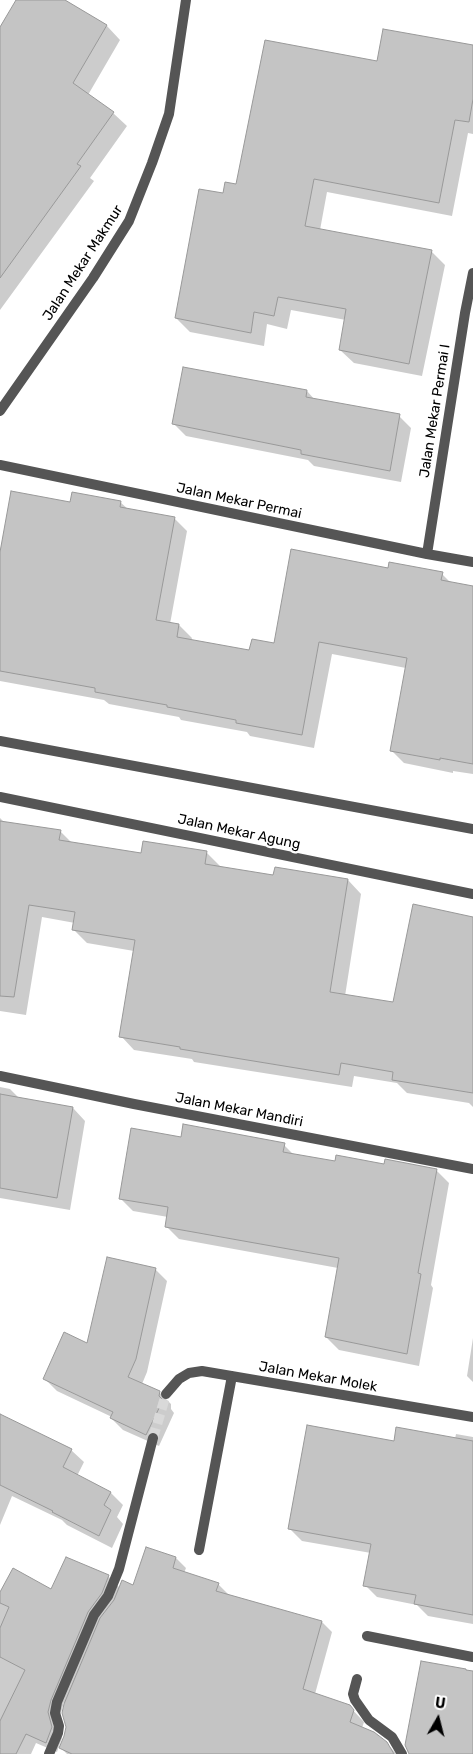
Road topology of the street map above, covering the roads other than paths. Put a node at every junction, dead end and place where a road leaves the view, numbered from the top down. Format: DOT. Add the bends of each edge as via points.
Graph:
graph roads {
  1 [pos="186,0"];
  2 [pos="473,274"];
  3 [pos="0,411"];
  4 [pos="0,466"];
  5 [pos="427,554"];
  6 [pos="473,562"];
  7 [pos="0,741"];
  8 [pos="0,797"];
  9 [pos="473,829"];
  10 [pos="473,894"];
  11 [pos="0,1076"];
  12 [pos="473,1168"];
  13 [pos="232,1376"];
  14 [pos="166,1394"];
  15 [pos="473,1417"];
  16 [pos="153,1438"];
  17 [pos="199,1550"];
  18 [pos="367,1636"];
  19 [pos="473,1657"];
  20 [pos="357,1679"];
  21 [pos="48,1754"];
  22 [pos="402,1754"];
  1 -- 3 [label="street, Jalan Mekar Makmur" via="169,114 129,221"];
  2 -- 5 [label="street, Jalan Mekar Permai I"];
  4 -- 5 [label="street, Jalan Mekar Permai"];
  5 -- 6 [label="street, Jalan Mekar Permai"];
  7 -- 9 [label="street"];
  8 -- 10 [label="street, Jalan Mekar Agung"];
  11 -- 12 [label="street, Jalan Mekar Mandiri"];
  13 -- 14 [label="street, Jalan Mekar Molek" via="202,1371 189,1373"];
  13 -- 15 [label="street, Jalan Mekar Molek"];
  13 -- 17 [label="street"];
  16 -- 21 [label="street" via="119,1569 108,1596 94,1615 57,1702 58,1733"];
  18 -- 19 [label="street"];
  20 -- 22 [label="street" via="353,1694 355,1700 369,1720 392,1737"];
}
